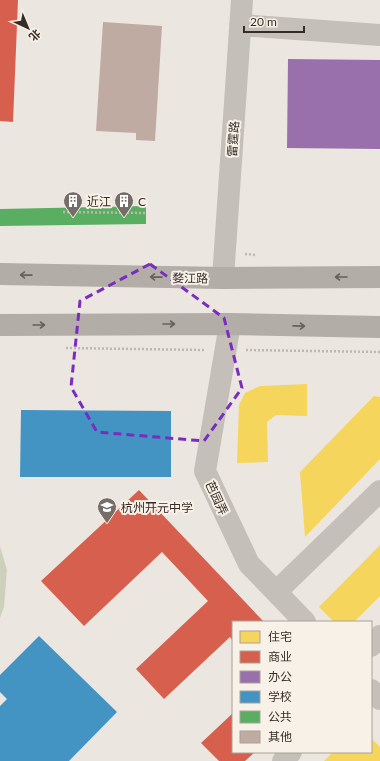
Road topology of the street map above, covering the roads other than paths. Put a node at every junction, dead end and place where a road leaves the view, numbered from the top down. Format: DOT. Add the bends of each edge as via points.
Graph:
graph roads {
  1 [pos="242,0"];
  2 [pos="240,26"];
  3 [pos="380,35"];
  4 [pos="0,274"];
  5 [pos="380,277"];
  6 [pos="223,278"];
  7 [pos="230,324"];
  8 [pos="0,325"];
  9 [pos="380,327"];
  10 [pos="380,491"];
  11 [pos="276,592"];
  12 [pos="304,621"];
  13 [pos="380,636"];
  14 [pos="372,645"];
  15 [pos="372,691"];
  16 [pos="380,699"];
  17 [pos="290,753"];
  18 [pos="282,761"];
  1 -- 2 [label="street, 雷霆路"];
  2 -- 3 [label="street"];
  2 -- 6 [label="street, 雷霆路"];
  6 -- 4 [label="main road, 婺江路, one-way"];
  5 -- 6 [label="main road, 婺江路, one-way"];
  8 -- 7 [label="main road, one-way"];
  7 -- 9 [label="main road, one-way"];
  7 -- 11 [label="street, 芭园弄" via="204,471 249,564"];
  10 -- 11 [label="street"];
  11 -- 12 [label="street, 芭园弄"];
  13 -- 14 [label="street"];
  15 -- 16 [label="street"];
  17 -- 18 [label="street"];
}
